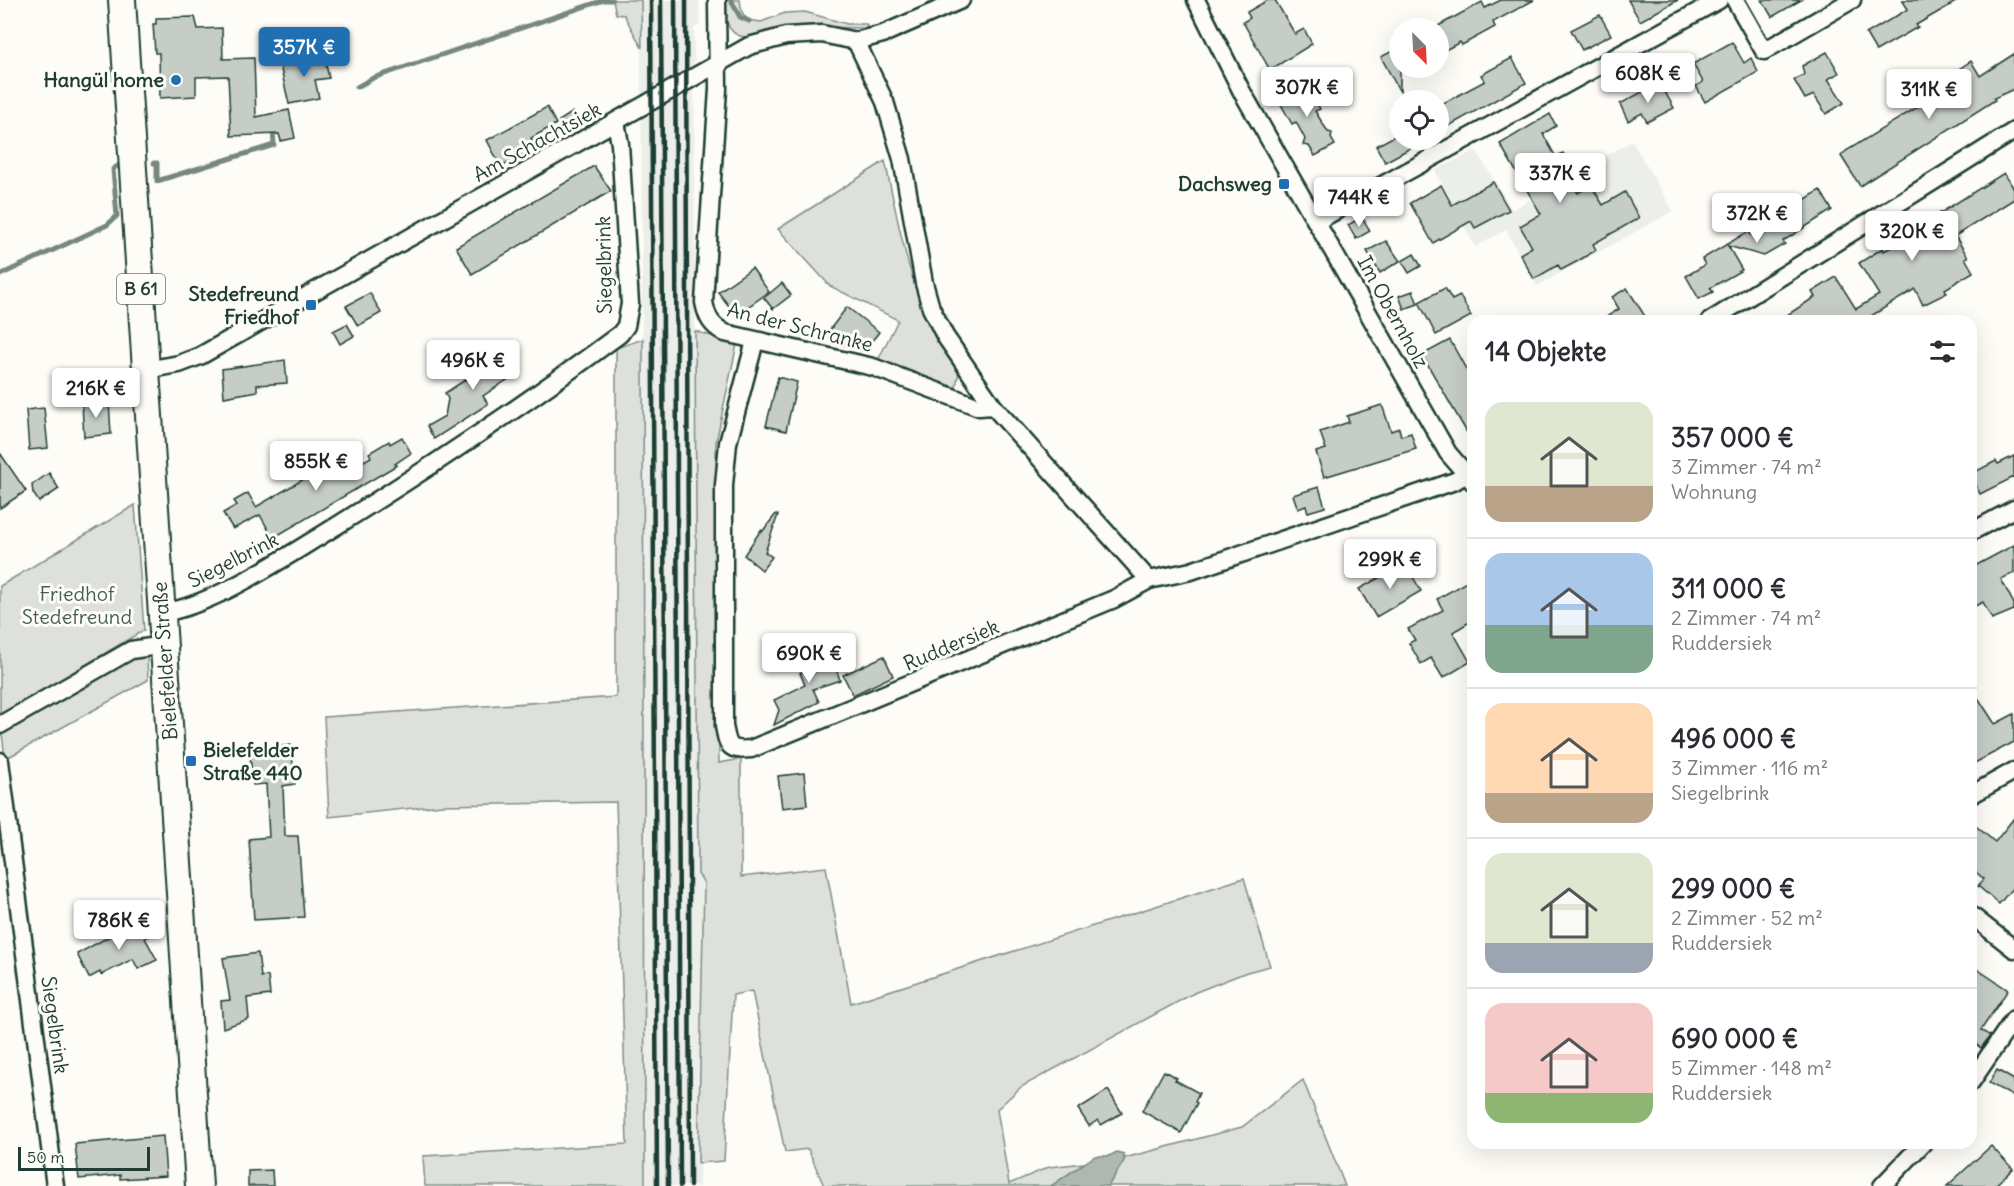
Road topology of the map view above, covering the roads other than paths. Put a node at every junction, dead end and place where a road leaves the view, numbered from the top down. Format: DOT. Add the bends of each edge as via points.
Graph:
graph roads {
  1 [pos="122,0"];
  2 [pos="717,0"];
  3 [pos="962,0"];
  4 [pos="1196,0"];
  5 [pos="1719,0"];
  6 [pos="1735,0"];
  7 [pos="1852,0"];
  8 [pos="856,40"];
  9 [pos="717,62"];
  10 [pos="615,122"];
  11 [pos="2014,131"];
  12 [pos="1317,221"];
  13 [pos="1720,315"];
  14 [pos="755,341"];
  15 [pos="146,370"];
  16 [pos="993,406"];
  17 [pos="1467,473"];
  18 [pos="1467,477"];
  19 [pos="2014,509"];
  20 [pos="1977,529"];
  21 [pos="1149,580"];
  22 [pos="161,613"];
  23 [pos="164,645"];
  24 [pos="0,724"];
  25 [pos="0,761"];
  26 [pos="2014,771"];
  27 [pos="1977,792"];
  28 [pos="1977,920"];
  29 [pos="2014,949"];
  30 [pos="2014,1018"];
  31 [pos="1977,1073"];
  32 [pos="1917,1149"];
  33 [pos="55,1186"];
  34 [pos="199,1186"];
  35 [pos="1882,1186"];
  1 -- 15 [label="main road, Bielefelder Straße / B 61"];
  2 -- 9 [label="street"];
  3 -- 8 [label="street, Am Schachtsiek" via="884,34"];
  4 -- 12 [label="street, Im Obernholz" via="1241,90"];
  5 -- 12 [label="street"];
  6 -- 7 [label="street" via="1764,51"];
  8 -- 9 [label="street, Am Schachtsiek" via="822,34 786,36 749,46"];
  8 -- 16 [label="street" via="885,102 902,159 931,308 945,336"];
  9 -- 10 [label="street, Am Schachtsiek"];
  9 -- 14 [label="street, An der Schranke" via="704,302 712,325"];
  10 -- 15 [label="street, Am Schachtsiek" via="200,356"];
  10 -- 22 [label="street, Siegelbrink" via="620,144 630,304 626,326 620,334 536,397 410,482 215,595"];
  11 -- 13 [label="street"];
  12 -- 17 [label="street, Im Obernholz" via="1448,453"];
  14 -- 16 [label="street, An der Schranke" via="873,366 979,407"];
  14 -- 21 [label="street, Ruddersiek" via="728,443 724,485 724,726 727,744 732,748 751,749 810,726 1113,599"];
  15 -- 22 [label="main road, Bielefelder Straße / B 61"];
  16 -- 21 [label="street"];
  18 -- 21 [label="street, Ruddersiek" via="1191,571"];
  19 -- 20 [label="street"];
  22 -- 23 [label="main road, Bielefelder Straße / B 61"];
  23 -- 24 [label="street" via="130,650"];
  23 -- 34 [label="main road, Bielefelder Straße / B 61"];
  25 -- 33 [label="street, Siegelbrink"];
  26 -- 27 [label="street"];
  28 -- 29 [label="street"];
  30 -- 31 [label="street"];
  32 -- 35 [label="street"];
}
